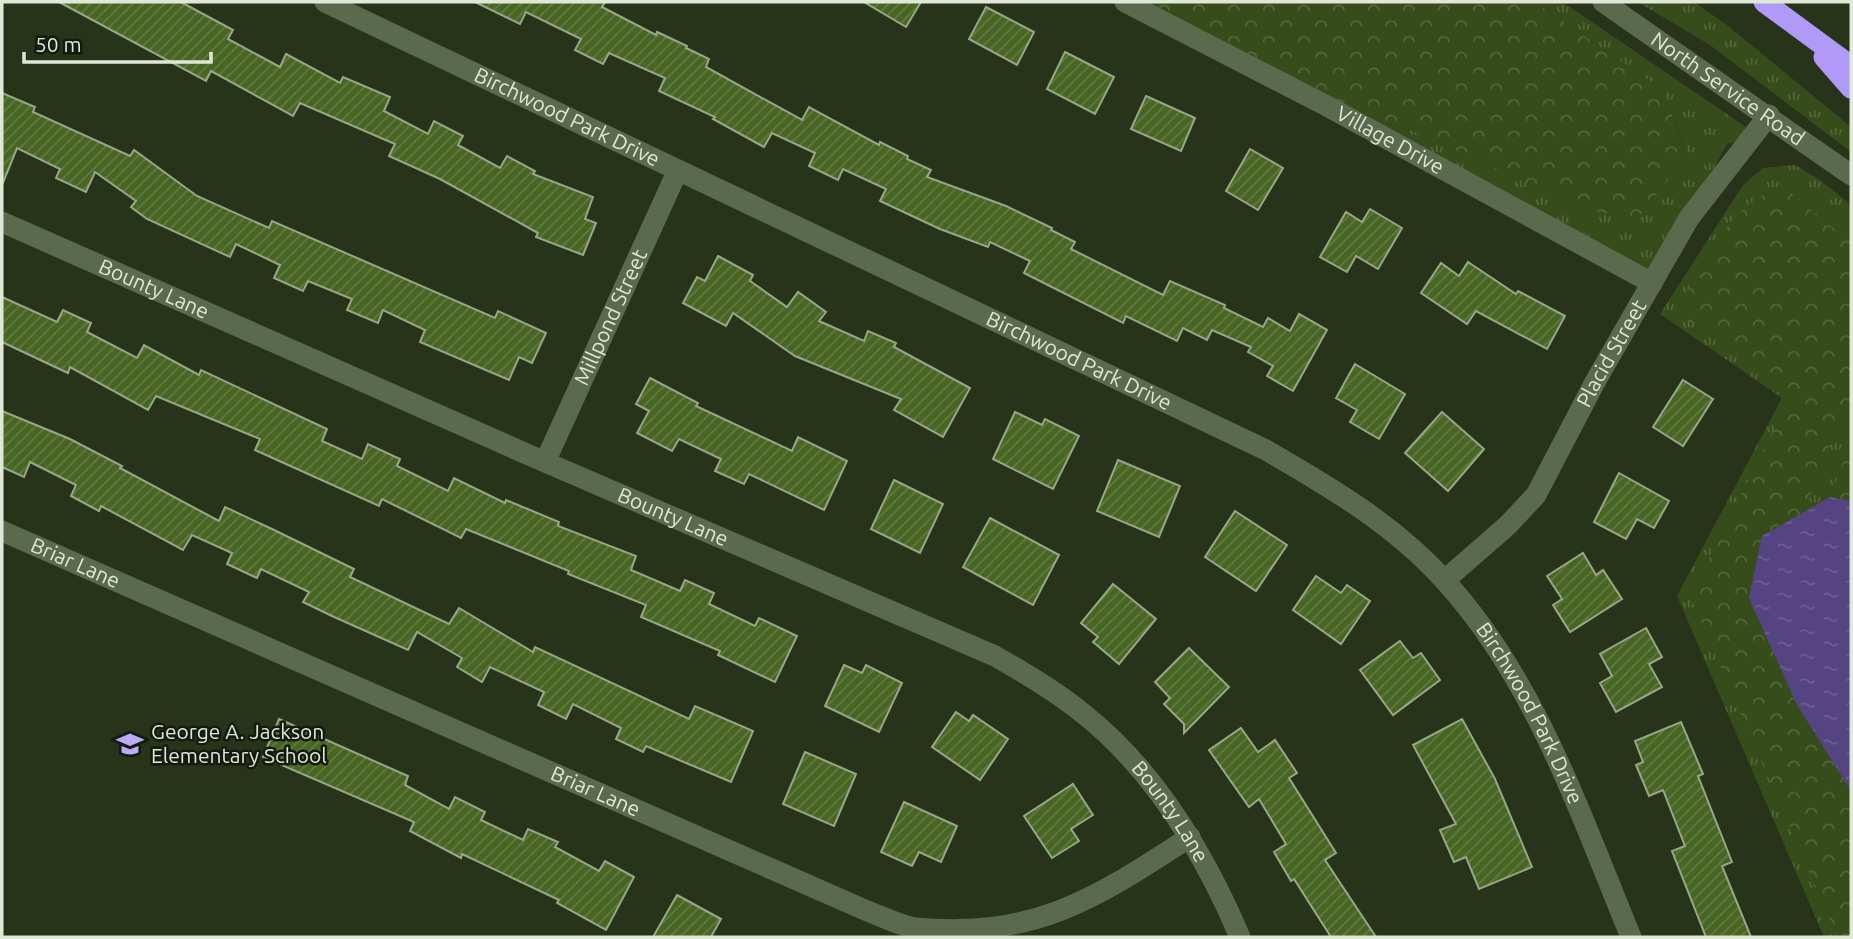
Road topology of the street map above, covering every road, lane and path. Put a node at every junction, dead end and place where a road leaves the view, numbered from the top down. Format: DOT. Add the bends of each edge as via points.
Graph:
graph roads {
  1 [pos="325,2"];
  2 [pos="1125,2"];
  3 [pos="1603,2"];
  4 [pos="1764,2"];
  5 [pos="1793,22"];
  6 [pos="1851,66"];
  7 [pos="1851,88"];
  8 [pos="1769,116"];
  9 [pos="677,172"];
  10 [pos="1851,175"];
  11 [pos="2,222"];
  12 [pos="1652,283"];
  13 [pos="545,462"];
  14 [pos="2,531"];
  15 [pos="1445,580"];
  16 [pos="1190,837"];
  17 [pos="1240,937"];
  18 [pos="1631,937"];
  1 -- 9 [label="street, Birchwood Park Drive"];
  2 -- 12 [label="street, Village Drive"];
  3 -- 8 [label="street, North Service Road"];
  4 -- 5 [label="highway"];
  5 -- 6 [label="highway"];
  5 -- 7 [label="highway"];
  8 -- 10 [label="street, North Service Road"];
  8 -- 12 [label="street, Placid Street" via="1689,218"];
  9 -- 13 [label="street, Millpond Street"];
  9 -- 15 [label="street, Birchwood Park Drive" via="1266,450 1342,493"];
  11 -- 13 [label="street, Bounty Lane"];
  12 -- 15 [label="street, Placid Street" via="1536,495"];
  13 -- 16 [label="street, Bounty Lane" via="995,656 1087,716 1145,776"];
  14 -- 16 [label="street, Briar Lane" via="865,911 914,928 972,935 1037,926 1079,908"];
  15 -- 18 [label="street, Birchwood Park Drive" via="1531,703"];
  16 -- 17 [label="street, Bounty Lane"];
}
